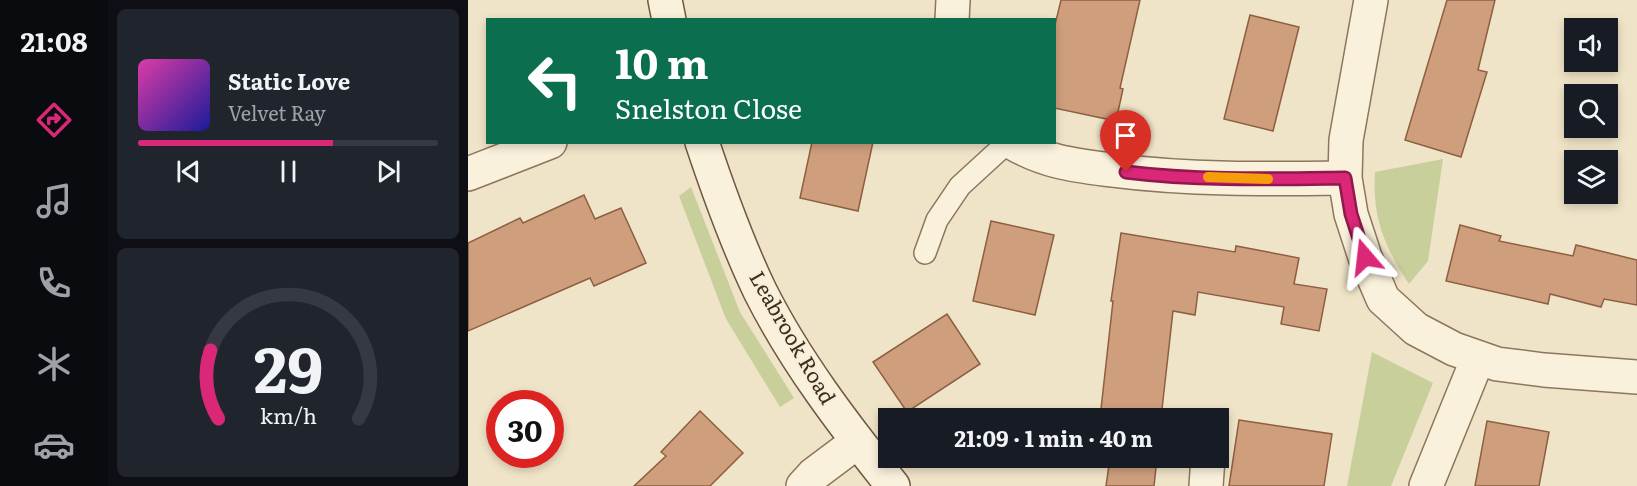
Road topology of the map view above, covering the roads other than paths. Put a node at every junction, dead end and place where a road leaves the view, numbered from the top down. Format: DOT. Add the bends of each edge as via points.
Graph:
graph roads {
  1 [pos="665,0"];
  2 [pos="953,0"];
  3 [pos="1371,0"];
  4 [pos="669,18"];
  5 [pos="952,18"];
  6 [pos="545,144"];
  7 [pos="703,144"];
  8 [pos="1007,144"];
  9 [pos="1013,144"];
  10 [pos="468,174"];
  11 [pos="1345,178"];
  12 [pos="925,253"];
  13 [pos="1478,358"];
  14 [pos="1637,377"];
  15 [pos="857,441"];
  16 [pos="1207,468"];
  17 [pos="803,486"];
  18 [pos="893,486"];
  19 [pos="1206,486"];
  20 [pos="1426,486"];
  1 -- 4 [label="street"];
  2 -- 5 [label="street"];
  3 -- 11 [label="street" via="1346,140"];
  6 -- 10 [label="street"];
  7 -- 15 [label="street, Leabrook Road" via="721,199 761,291 805,369"];
  8 -- 12 [label="lane" via="960,186 937,220"];
  9 -- 11 [label="street" via="1032,155 1062,163 1147,174"];
  11 -- 13 [label="street" via="1351,214 1383,298 1416,329"];
  13 -- 14 [label="street" via="1544,370"];
  13 -- 20 [label="street"];
  15 -- 17 [label="street"];
  15 -- 18 [label="street, Leabrook Road"];
  16 -- 19 [label="street"];
}
